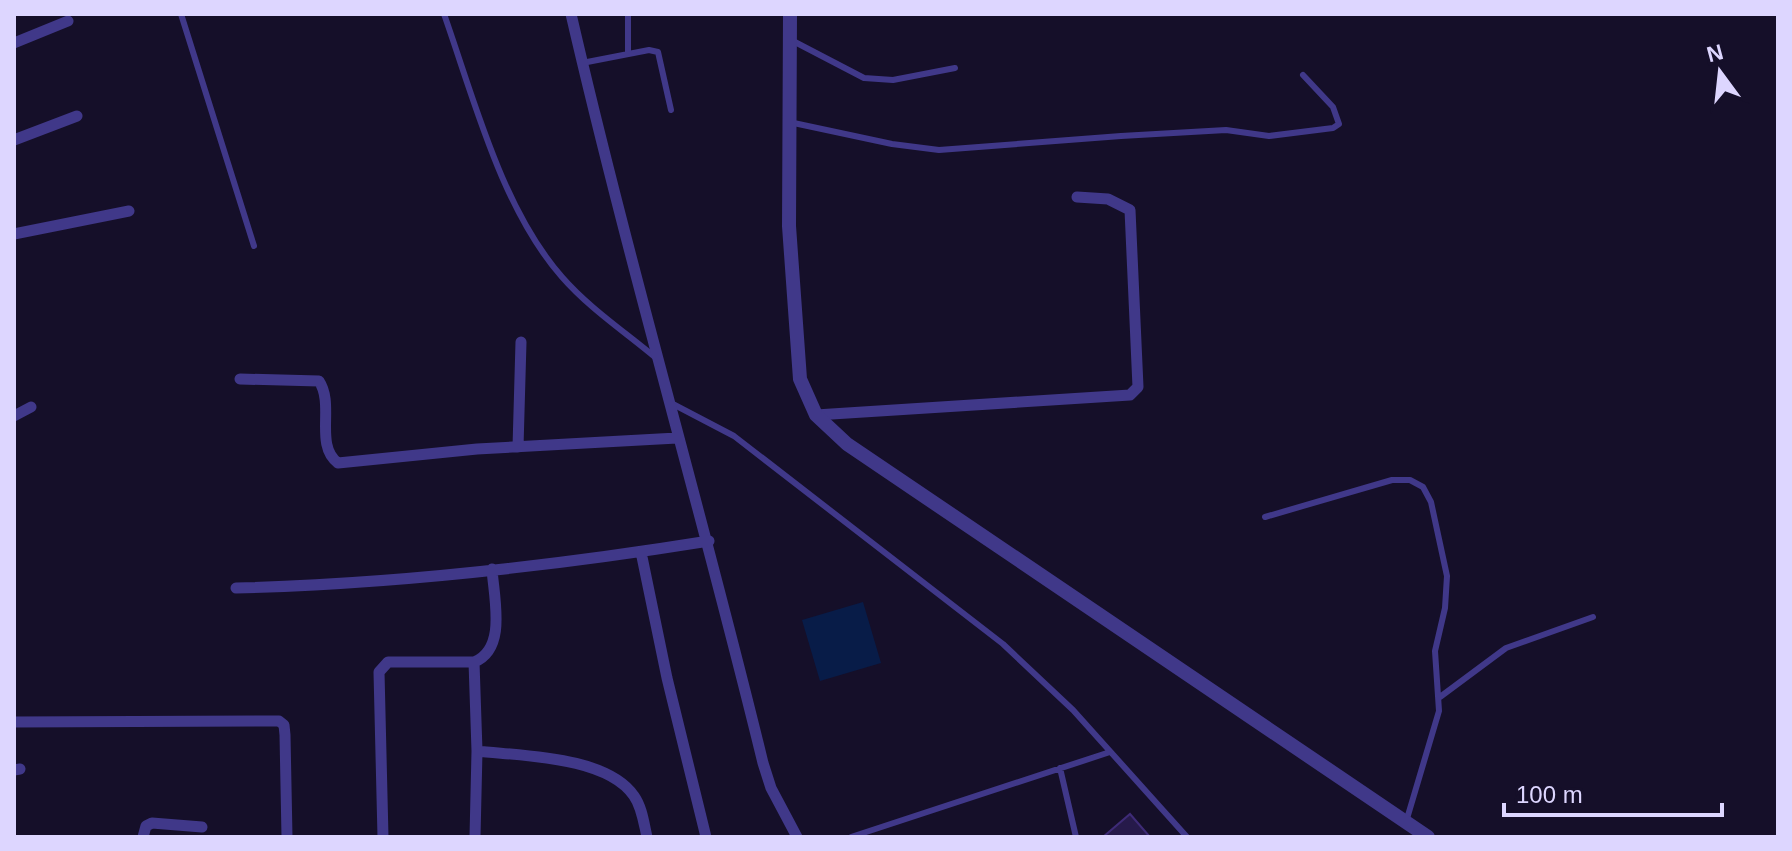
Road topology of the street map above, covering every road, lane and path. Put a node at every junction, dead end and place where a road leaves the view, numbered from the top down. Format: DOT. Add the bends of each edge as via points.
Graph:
graph roads {
  1 [pos="181,14"];
  2 [pos="444,14"];
  3 [pos="571,14"];
  4 [pos="628,14"];
  5 [pos="790,14"];
  6 [pos="68,21"];
  7 [pos="789,40"];
  8 [pos="14,43"];
  9 [pos="628,54"];
  10 [pos="582,63"];
  11 [pos="955,68"];
  12 [pos="1303,75"];
  13 [pos="671,110"];
  14 [pos="77,116"];
  15 [pos="789,122"];
  16 [pos="14,140"];
  17 [pos="1077,197"];
  18 [pos="129,211"];
  19 [pos="14,234"];
  20 [pos="254,246"];
  21 [pos="521,342"];
  22 [pos="656,358"];
  23 [pos="240,379"];
  24 [pos="668,402"];
  25 [pos="31,407"];
  26 [pos="816,415"];
  27 [pos="14,416"];
  28 [pos="677,438"];
  29 [pos="518,447"];
  30 [pos="1265,517"];
  31 [pos="709,541"];
  32 [pos="641,552"];
  33 [pos="492,569"];
  34 [pos="236,588"];
  35 [pos="1593,617"];
  36 [pos="474,662"];
  37 [pos="1440,697"];
  38 [pos="14,722"];
  39 [pos="477,751"];
  40 [pos="1110,752"];
  41 [pos="1060,768"];
  42 [pos="1406,822"];
  43 [pos="202,827"];
  44 [pos="143,837"];
  45 [pos="287,837"];
  46 [pos="383,837"];
  47 [pos="475,837"];
  48 [pos="647,837"];
  49 [pos="706,837"];
  50 [pos="797,837"];
  51 [pos="851,837"];
  52 [pos="1076,837"];
  53 [pos="1187,837"];
  54 [pos="1428,837"];
  1 -- 20 [label="lane"];
  2 -- 22 [label="lane" via="510,192 546,257 584,298"];
  3 -- 10 [label="street"];
  4 -- 9 [label="lane"];
  5 -- 7 [label="street"];
  6 -- 8 [label="street"];
  7 -- 11 [label="lane" via="864,78 893,80"];
  7 -- 15 [label="street"];
  9 -- 10 [label="lane"];
  9 -- 13 [label="lane" via="658,52"];
  10 -- 22 [label="street"];
  12 -- 15 [label="lane" via="1338,114 1339,124 1333,128 1269,136 1226,130 939,150"];
  14 -- 16 [label="street"];
  15 -- 26 [label="street" via="795,338 800,379"];
  17 -- 26 [label="street" via="1108,199 1130,210 1138,387 1130,395"];
  18 -- 19 [label="street"];
  21 -- 29 [label="street"];
  22 -- 24 [label="street"];
  23 -- 29 [label="street" via="319,381 326,397 328,448 338,463"];
  24 -- 28 [label="street"];
  24 -- 40 [label="lane" via="734,436 1003,644"];
  25 -- 27 [label="street"];
  26 -- 42 [label="street" via="847,444"];
  28 -- 29 [label="street"];
  28 -- 31 [label="street"];
  30 -- 37 [label="lane" via="1392,480 1423,487 1447,576 1435,651"];
  31 -- 32 [label="street"];
  31 -- 50 [label="street" via="763,763"];
  32 -- 33 [label="street"];
  32 -- 49 [label="street"];
  33 -- 34 [label="street"];
  33 -- 36 [label="street" via="495,637 492,650"];
  35 -- 37 [label="lane" via="1506,648"];
  36 -- 39 [label="street"];
  36 -- 46 [label="street" via="394,661 382,666"];
  37 -- 42 [label="lane"];
  38 -- 45 [label="street" via="279,721 285,735"];
  39 -- 47 [label="street"];
  39 -- 48 [label="street" via="575,763 600,772 634,794"];
  40 -- 41 [label="lane"];
  40 -- 53 [label="lane"];
  41 -- 51 [label="lane"];
  41 -- 52 [label="lane"];
  42 -- 54 [label="street"];
  43 -- 44 [label="street" via="152,823"];
}
